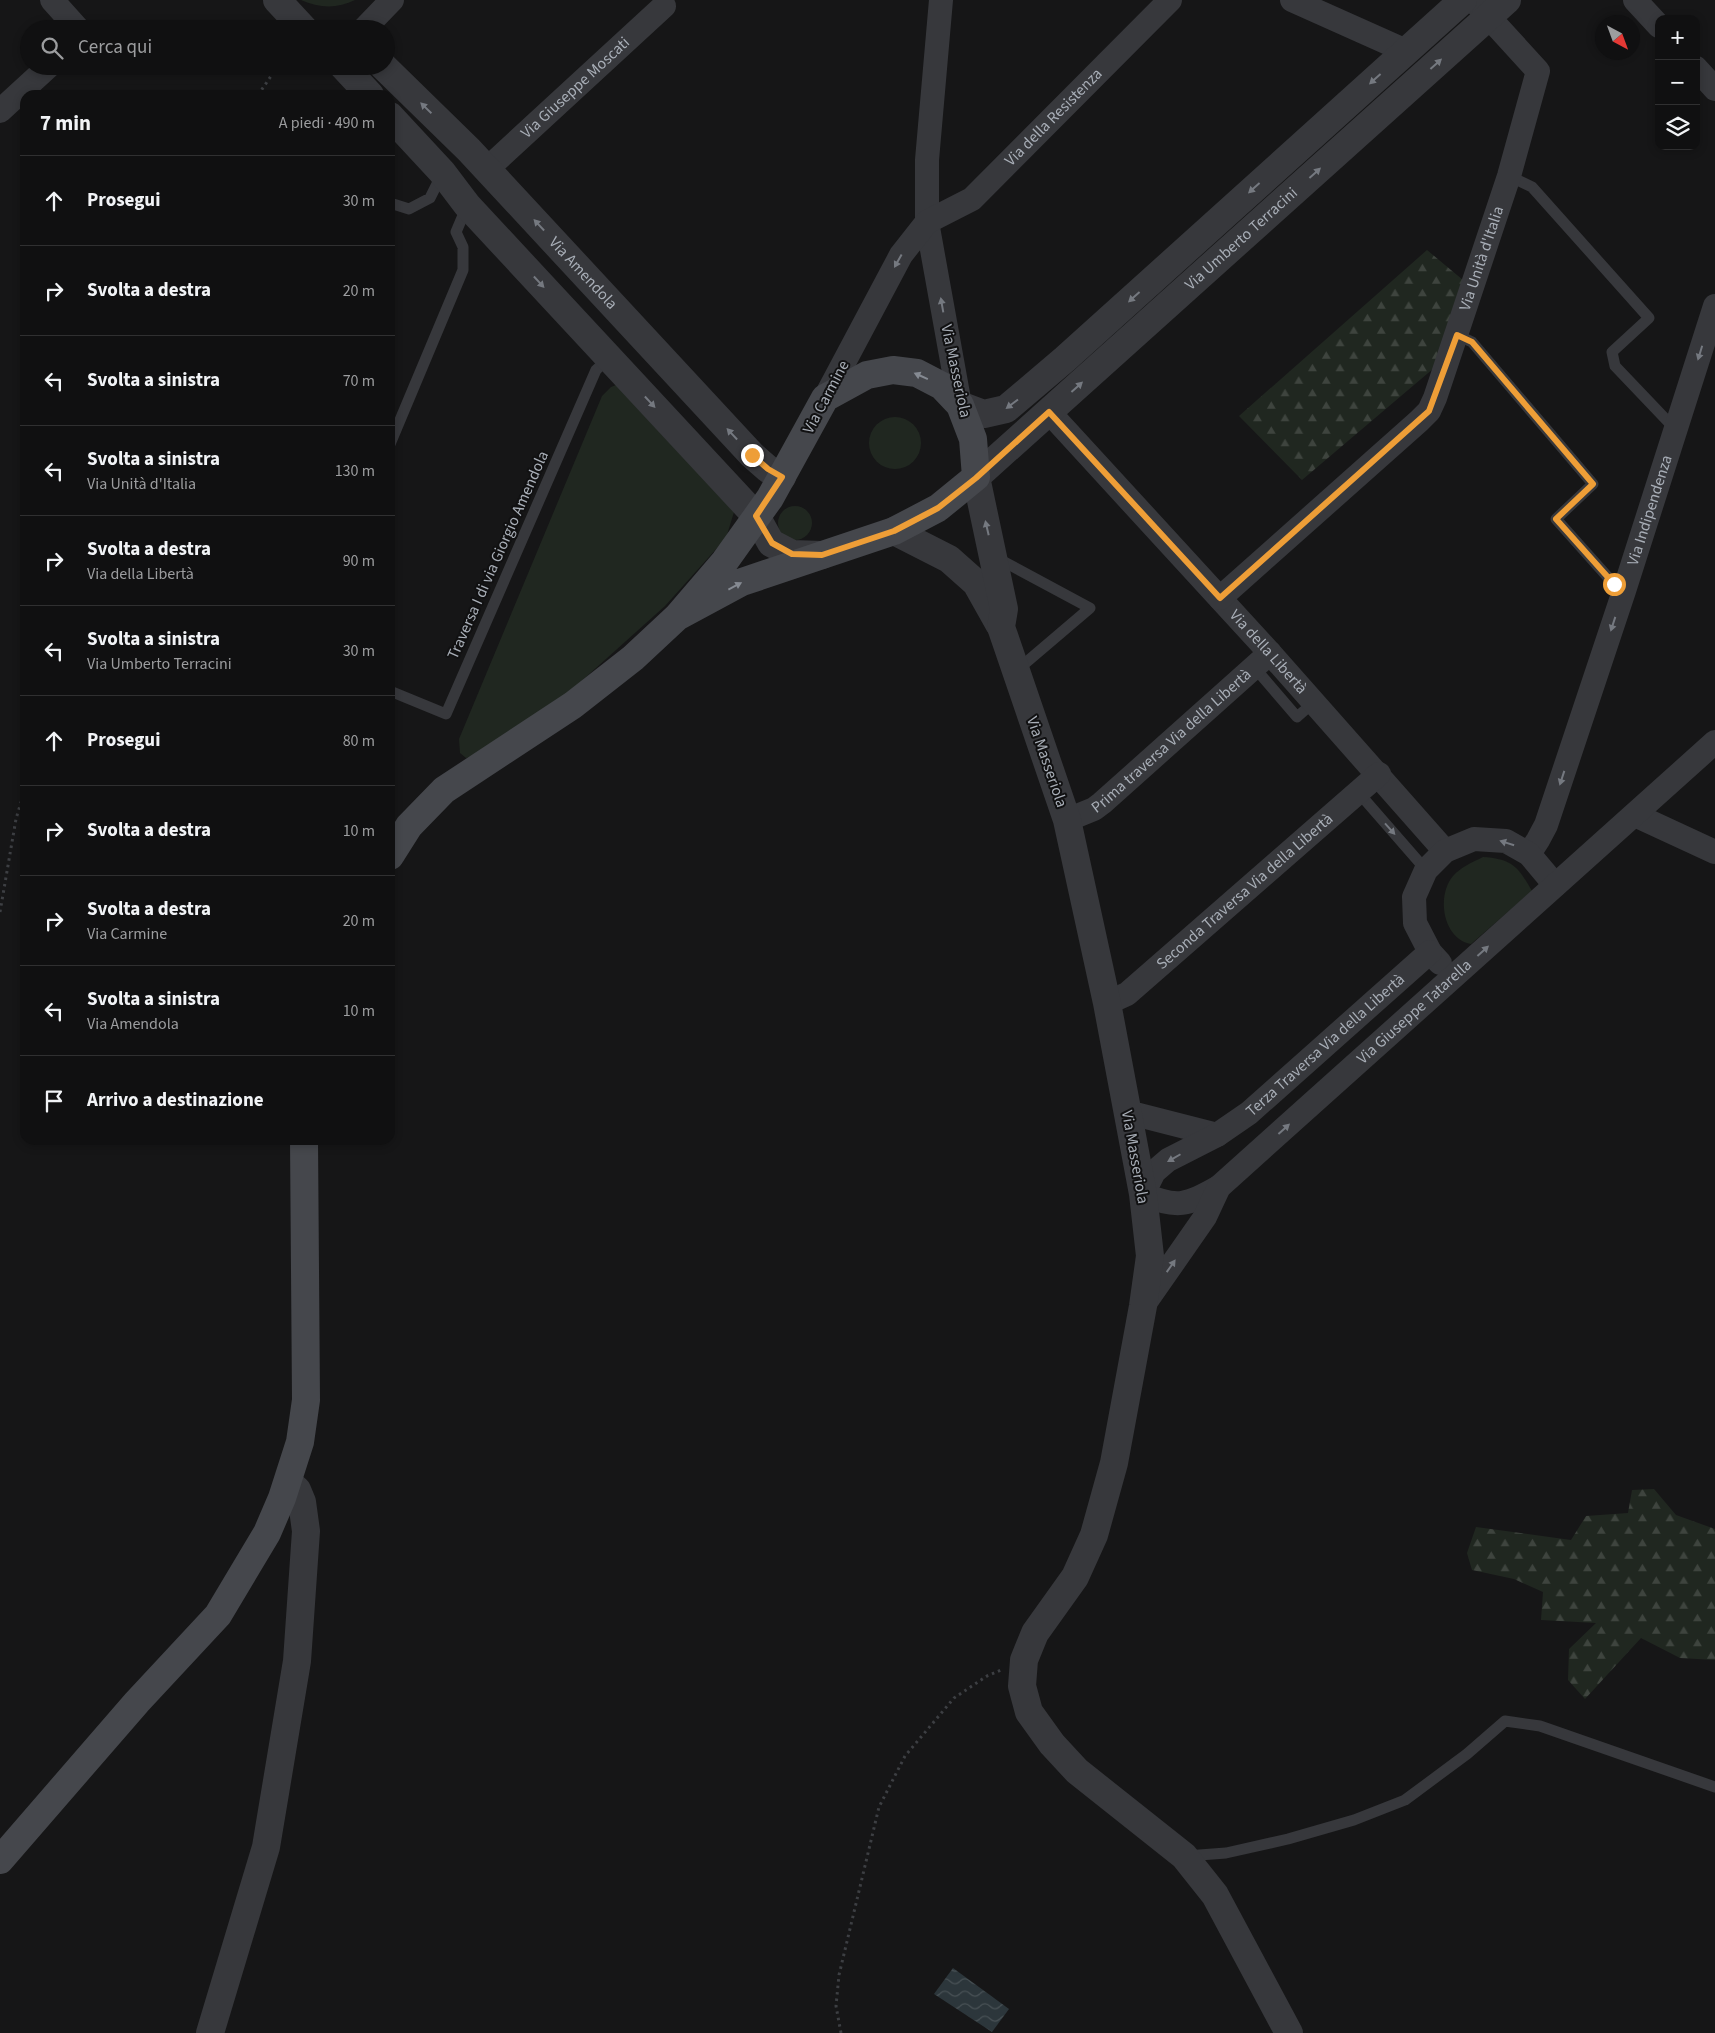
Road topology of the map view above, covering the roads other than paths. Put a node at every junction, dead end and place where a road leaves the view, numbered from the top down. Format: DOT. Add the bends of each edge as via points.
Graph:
graph roads {
  1 [pos="52,0"];
  2 [pos="277,0"];
  3 [pos="392,0"];
  4 [pos="941,0"];
  5 [pos="1170,0"];
  6 [pos="1292,0"];
  7 [pos="1464,0"];
  8 [pos="1635,0"];
  9 [pos="1490,5"];
  10 [pos="664,6"];
  11 [pos="70,20"];
  12 [pos="296,20"];
  13 [pos="373,20"];
  14 [pos="1655,22"];
  15 [pos="1406,51"];
  16 [pos="1700,72"];
  17 [pos="39,75"];
  18 [pos="352,75"];
  19 [pos="392,75"];
  20 [pos="1715,89"];
  21 [pos="22,90"];
  22 [pos="366,90"];
  23 [pos="20,92"];
  24 [pos="0,110"];
  25 [pos="395,121"];
  26 [pos="487,169"];
  27 [pos="442,172"];
  28 [pos="1508,176"];
  29 [pos="395,205"];
  30 [pos="467,205"];
  31 [pos="927,222"];
  32 [pos="1715,306"];
  33 [pos="1457,335"];
  34 [pos="609,358"];
  35 [pos="826,398"];
  36 [pos="960,405"];
  37 [pos="1049,412"];
  38 [pos="1676,430"];
  39 [pos="395,432"];
  40 [pos="782,477"];
  41 [pos="976,478"];
  42 [pos="756,516"];
  43 [pos="894,531"];
  44 [pos="822,555"];
  45 [pos="994,556"];
  46 [pos="1624,591"];
  47 [pos="1220,598"];
  48 [pos="677,617"];
  49 [pos="1001,628"];
  50 [pos="1262,660"];
  51 [pos="1015,672"];
  52 [pos="395,693"];
  53 [pos="1715,742"];
  54 [pos="1379,774"];
  55 [pos="1358,792"];
  56 [pos="1635,815"];
  57 [pos="1067,820"];
  58 [pos="395,848"];
  59 [pos="1445,851"];
  60 [pos="1715,852"];
  61 [pos="1529,854"];
  62 [pos="1426,870"];
  63 [pos="1555,886"];
  64 [pos="1430,952"];
  65 [pos="1458,973"];
  66 [pos="1107,1003"];
  67 [pos="1127,1112"];
  68 [pos="1226,1129"];
  69 [pos="304,1145"];
  70 [pos="1257,1153"];
  71 [pos="1219,1187"];
  72 [pos="1143,1194"];
  73 [pos="1143,1306"];
  74 [pos="288,1482"];
  75 [pos="1715,1787"];
  76 [pos="1184,1856"];
  77 [pos="0,1860"];
  78 [pos="210,2033"];
  79 [pos="1289,2033"];
  1 -- 11 [label="street"];
  2 -- 12 [label="street"];
  3 -- 13 [label="street"];
  4 -- 31 [label="street" via="927,160"];
  5 -- 31 [label="street, Via della Resistenza" via="972,199"];
  6 -- 15 [label="street"];
  7 -- 15 [label="street, Via Umberto Terracini"];
  8 -- 14 [label="street"];
  9 -- 28 [label="street, Via Unità d'Italia" via="1538,71"];
  37 -- 9 [label="street, Via Umberto Terracini, one-way"];
  10 -- 26 [label="street, Via Giuseppe Moscati"];
  15 -- 36 [label="street, Via Umberto Terracini, one-way" via="1006,409 984,414"];
  16 -- 20 [label="street"];
  17 -- 21 [label="street"];
  18 -- 22 [label="street"];
  26 -- 19 [label="street, Via Amendola, one-way"];
  23 -- 24 [label="street"];
  25 -- 27 [label="street"];
  40 -- 26 [label="street, Via Amendola, one-way" via="752,455"];
  27 -- 29 [label="lane" via="430,198 409,209"];
  27 -- 30 [label="street"];
  28 -- 33 [label="street, Via Unità d'Italia"];
  28 -- 38 [label="lane" via="1532,187 1649,318 1612,352 1615,366"];
  30 -- 34 [label="street, one-way"];
  30 -- 39 [label="lane" via="456,232 463,247 463,270"];
  31 -- 35 [label="street, Via Carmine, one-way" via="901,256"];
  36 -- 31 [label="street, Via Masseriola, one-way"];
  32 -- 38 [label="street, Via Indipendenza, one-way"];
  33 -- 46 [label="lane" via="1472,342 1593,484 1556,519"];
  33 -- 47 [label="street, Via Unità d'Italia" via="1429,411"];
  34 -- 42 [label="street, one-way"];
  34 -- 52 [label="lane, Traversa I di via Giorgio Amendola" via="596,370 446,714"];
  36 -- 35 [label="main road, one-way" via="942,386 917,373 893,370 867,375"];
  35 -- 40 [label="main road, Via Carmine"];
  36 -- 41 [label="main road, Via Masseriola" via="973,439"];
  37 -- 41 [label="street, Via Umberto Terracini"];
  37 -- 47 [label="street, Via della Libertà"];
  38 -- 46 [label="street, Via Indipendenza"];
  40 -- 42 [label="main road, Via Carmine"];
  41 -- 43 [label="main road" via="938,508"];
  45 -- 41 [label="street, Via Masseriola, one-way"];
  42 -- 44 [label="street" via="772,543 792,554"];
  42 -- 48 [label="main road, Via Carmine" via="725,561"];
  43 -- 44 [label="main road"];
  43 -- 49 [label="street" via="949,559 976,582"];
  48 -- 44 [label="main road, one-way" via="742,582"];
  45 -- 49 [label="street, Via Masseriola" via="1004,609"];
  45 -- 51 [label="lane" via="1090,608"];
  46 -- 61 [label="street, Via Indipendenza, one-way" via="1546,825"];
  47 -- 50 [label="street, Via della Libertà"];
  48 -- 58 [label="main road" via="633,658 573,705 444,790 409,826"];
  49 -- 51 [label="street, Via Masseriola"];
  50 -- 54 [label="street, Via della Libertà" via="1314,702"];
  50 -- 57 [label="street, Prima traversa Via della Libertà" via="1102,803"];
  51 -- 57 [label="street, Via Masseriola"];
  53 -- 56 [label="street, Via Giuseppe Tatarella"];
  54 -- 55 [label="street, Seconda Traversa Via della Libertà"];
  54 -- 59 [label="street, Via della Libertà"];
  55 -- 62 [label="lane, one-way"];
  55 -- 66 [label="street, Seconda Traversa Via della Libertà" via="1127,994"];
  56 -- 60 [label="street"];
  56 -- 63 [label="street, Via Giuseppe Tatarella"];
  57 -- 66 [label="street, Via Masseriola"];
  61 -- 59 [label="street, one-way" via="1506,841 1474,839"];
  59 -- 62 [label="street"];
  61 -- 63 [label="street"];
  62 -- 64 [label="street" via="1414,897 1415,923"];
  65 -- 63 [label="street, Via Giuseppe Tatarella, one-way"];
  64 -- 65 [label="street" via="1442,966"];
  64 -- 68 [label="street, Terza Traversa Via della Libertà"];
  70 -- 65 [label="street, Via Giuseppe Tatarella, one-way"];
  66 -- 67 [label="street, Via Masseriola"];
  67 -- 68 [label="street"];
  67 -- 72 [label="street, Via Masseriola"];
  68 -- 70 [label="street"];
  68 -- 72 [label="street, Terza Traversa Via della Libertà, one-way" via="1161,1166 1154,1172"];
  69 -- 74 [label="main road" via="306,1400 300,1442"];
  70 -- 71 [label="street, Via Giuseppe Tatarella"];
  71 -- 72 [label="street" via="1198,1199 1178,1204"];
  73 -- 71 [label="street, Via Giuseppe Tatarella, one-way" via="1205,1217"];
  72 -- 73 [label="street, Via Masseriola" via="1150,1256"];
  73 -- 76 [label="street, Via Masseriola" via="1114,1463 1094,1535 1075,1577 1035,1633 1024,1660 1022,1686 1029,1712 1077,1771"];
  74 -- 77 [label="main road" via="267,1533 218,1615 137,1702"];
  74 -- 78 [label="street" via="297,1490 302,1502 306,1531 297,1661 266,1846"];
  75 -- 76 [label="lane" via="1540,1726 1505,1721 1405,1800 1354,1820 1288,1839 1226,1853"];
  76 -- 79 [label="street, Via Masseriola" via="1215,1895"];
}
